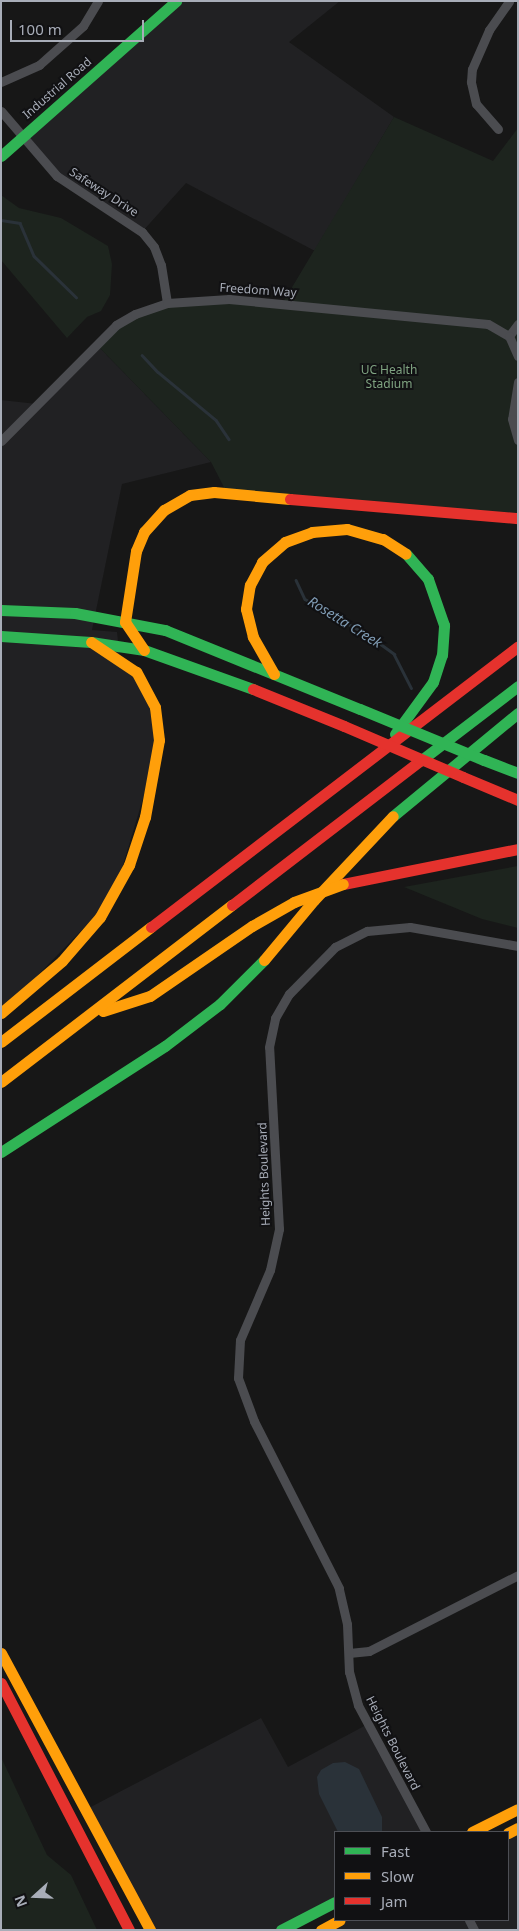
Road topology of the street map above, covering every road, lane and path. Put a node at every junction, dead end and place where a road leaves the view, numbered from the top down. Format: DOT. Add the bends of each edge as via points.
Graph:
graph roads {
  1 [pos="98,1"];
  2 [pos="176,1"];
  3 [pos="509,1"];
  4 [pos="1,82"];
  5 [pos="1,111"];
  6 [pos="498,129"];
  7 [pos="23,136"];
  8 [pos="1,156"];
  9 [pos="168,303"];
  10 [pos="518,324"];
  11 [pos="509,336"];
  12 [pos="518,356"];
  13 [pos="518,382"];
  14 [pos="518,440"];
  15 [pos="1,441"];
  16 [pos="518,518"];
  17 [pos="1,610"];
  18 [pos="125,622"];
  19 [pos="1,636"];
  20 [pos="91,642"];
  21 [pos="518,646"];
  22 [pos="144,650"];
  23 [pos="274,674"];
  24 [pos="518,686"];
  25 [pos="518,713"];
  26 [pos="388,745"];
  27 [pos="518,772"];
  28 [pos="518,800"];
  29 [pos="518,849"];
  30 [pos="518,946"];
  31 [pos="1,1013"];
  32 [pos="92,1015"];
  33 [pos="1,1042"];
  34 [pos="1,1082"];
  35 [pos="106,1085"];
  36 [pos="1,1152"];
  37 [pos="1,1163"];
  38 [pos="518,1575"];
  39 [pos="1,1653"];
  40 [pos="349,1653"];
  41 [pos="1,1683"];
  42 [pos="518,1809"];
  43 [pos="425,1831"];
  44 [pos="474,1831"];
  45 [pos="334,1903"];
  46 [pos="338,1921"];
  47 [pos="130,1930"];
  48 [pos="150,1930"];
  49 [pos="281,1930"];
  50 [pos="321,1930"];
  1 -- 4 [label="street" via="83,26 39,65"];
  2 -- 7 [label="main road, Industrial Road"];
  3 -- 6 [label="street" via="488,30 472,70 476,104"];
  5 -- 7 [label="street, Safeway Drive"];
  7 -- 8 [label="main road, Industrial Road"];
  7 -- 9 [label="street, Safeway Drive" via="69,186 142,232 154,247 161,266"];
  9 -- 11 [label="street, Freedom Way" via="229,299 270,302 488,324"];
  9 -- 15 [label="street, Freedom Way" via="135,314 116,325"];
  10 -- 11 [label="street"];
  11 -- 12 [label="street"];
  13 -- 14 [label="street" via="512,426"];
  16 -- 18 [label="main road" via="197,493 164,510 139,541 130,574"];
  17 -- 18 [label="main road" via="75,613"];
  18 -- 22 [label="main road"];
  18 -- 23 [label="main road" via="204,644"];
  19 -- 20 [label="main road"];
  20 -- 22 [label="main road"];
  20 -- 31 [label="main road" via="136,672 155,707 159,740 145,817 123,878 100,917 62,961"];
  21 -- 26 [label="main road"];
  22 -- 28 [label="main road, bridge" via="204,668"];
  23 -- 26 [label="main road" via="253,637 246,608 247,591 262,562 285,542 312,532 347,529 394,545 428,579 441,610 444,636 433,682"];
  23 -- 27 [label="main road, bridge"];
  24 -- 32 [label="main road"];
  25 -- 35 [label="main road" via="399,809 314,900 261,964 220,1004"];
  26 -- 33 [label="main road"];
  29 -- 32 [label="main road, bridge" via="343,884 294,902 252,926 150,996"];
  30 -- 40 [label="street, Heights Boulevard" via="410,927 367,931 335,947 297,984 282,1005 271,1032 269,1066 278,1229 270,1270 240,1340 238,1378 248,1409 339,1588 345,1610"];
  32 -- 34 [label="main road"];
  35 -- 36 [label="main road"];
  35 -- 37 [label="main road" via="73,1115"];
  38 -- 40 [label="street" via="370,1650"];
  39 -- 48 [label="main road"];
  40 -- 43 [label="street, Heights Boulevard" via="349,1672 358,1705"];
  41 -- 47 [label="main road"];
  42 -- 44 [label="main road"];
  45 -- 49 [label="main road"];
  46 -- 50 [label="main road"];
}
